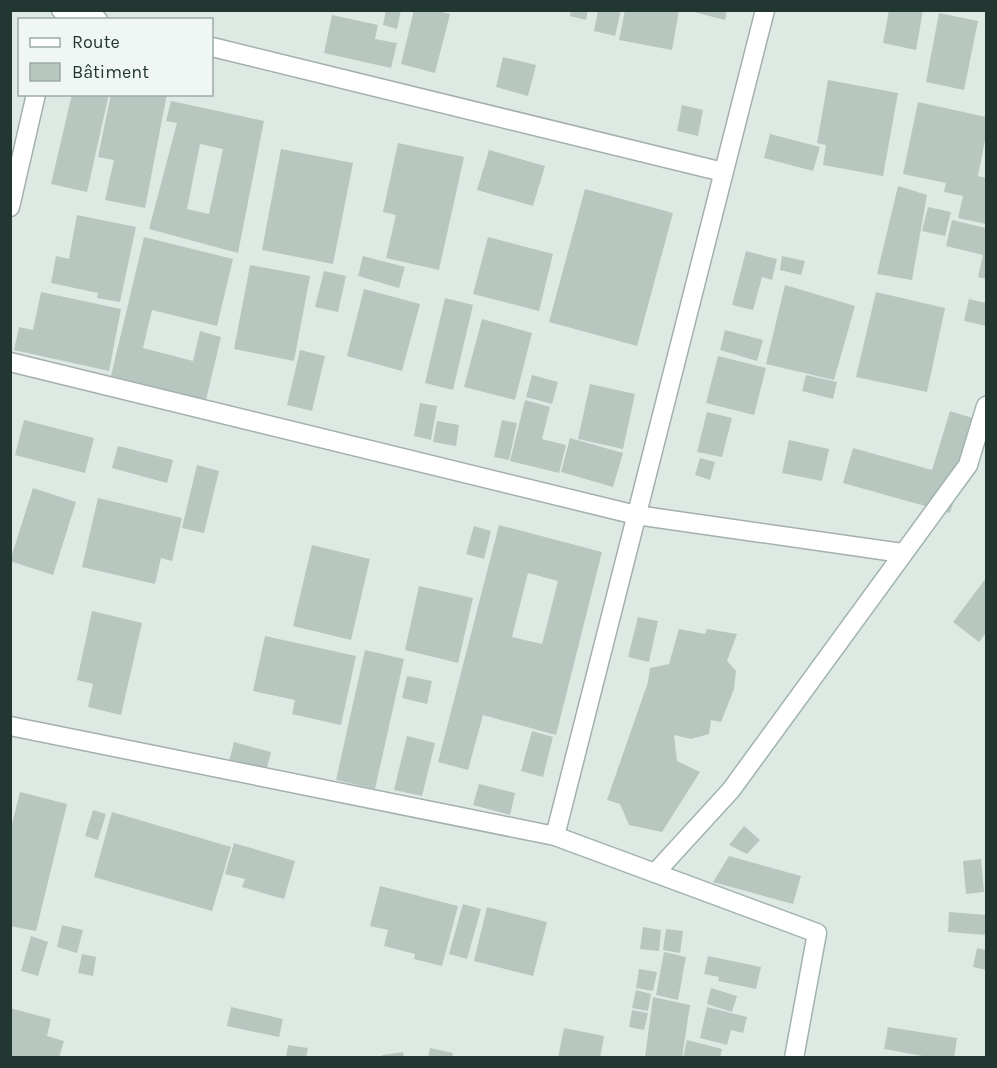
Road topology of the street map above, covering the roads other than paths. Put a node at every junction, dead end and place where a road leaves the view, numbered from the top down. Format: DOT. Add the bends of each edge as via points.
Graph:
graph roads {
  1 [pos="61,10"];
  2 [pos="765,10"];
  3 [pos="91,18"];
  4 [pos="213,47"];
  5 [pos="36,96"];
  6 [pos="723,172"];
  7 [pos="10,207"];
  8 [pos="10,362"];
  9 [pos="987,406"];
  10 [pos="636,515"];
  11 [pos="902,553"];
  12 [pos="10,726"];
  13 [pos="555,836"];
  14 [pos="656,873"];
  15 [pos="794,1058"];
  1 -- 3 [label="street"];
  2 -- 6 [label="street"];
  4 -- 6 [label="street"];
  5 -- 7 [label="street"];
  6 -- 10 [label="street"];
  8 -- 10 [label="street"];
  9 -- 11 [label="street" via="968,465"];
  10 -- 11 [label="street"];
  10 -- 13 [label="street"];
  11 -- 14 [label="street" via="731,790"];
  12 -- 13 [label="street"];
  13 -- 14 [label="street"];
  14 -- 15 [label="street" via="817,933"];
}
